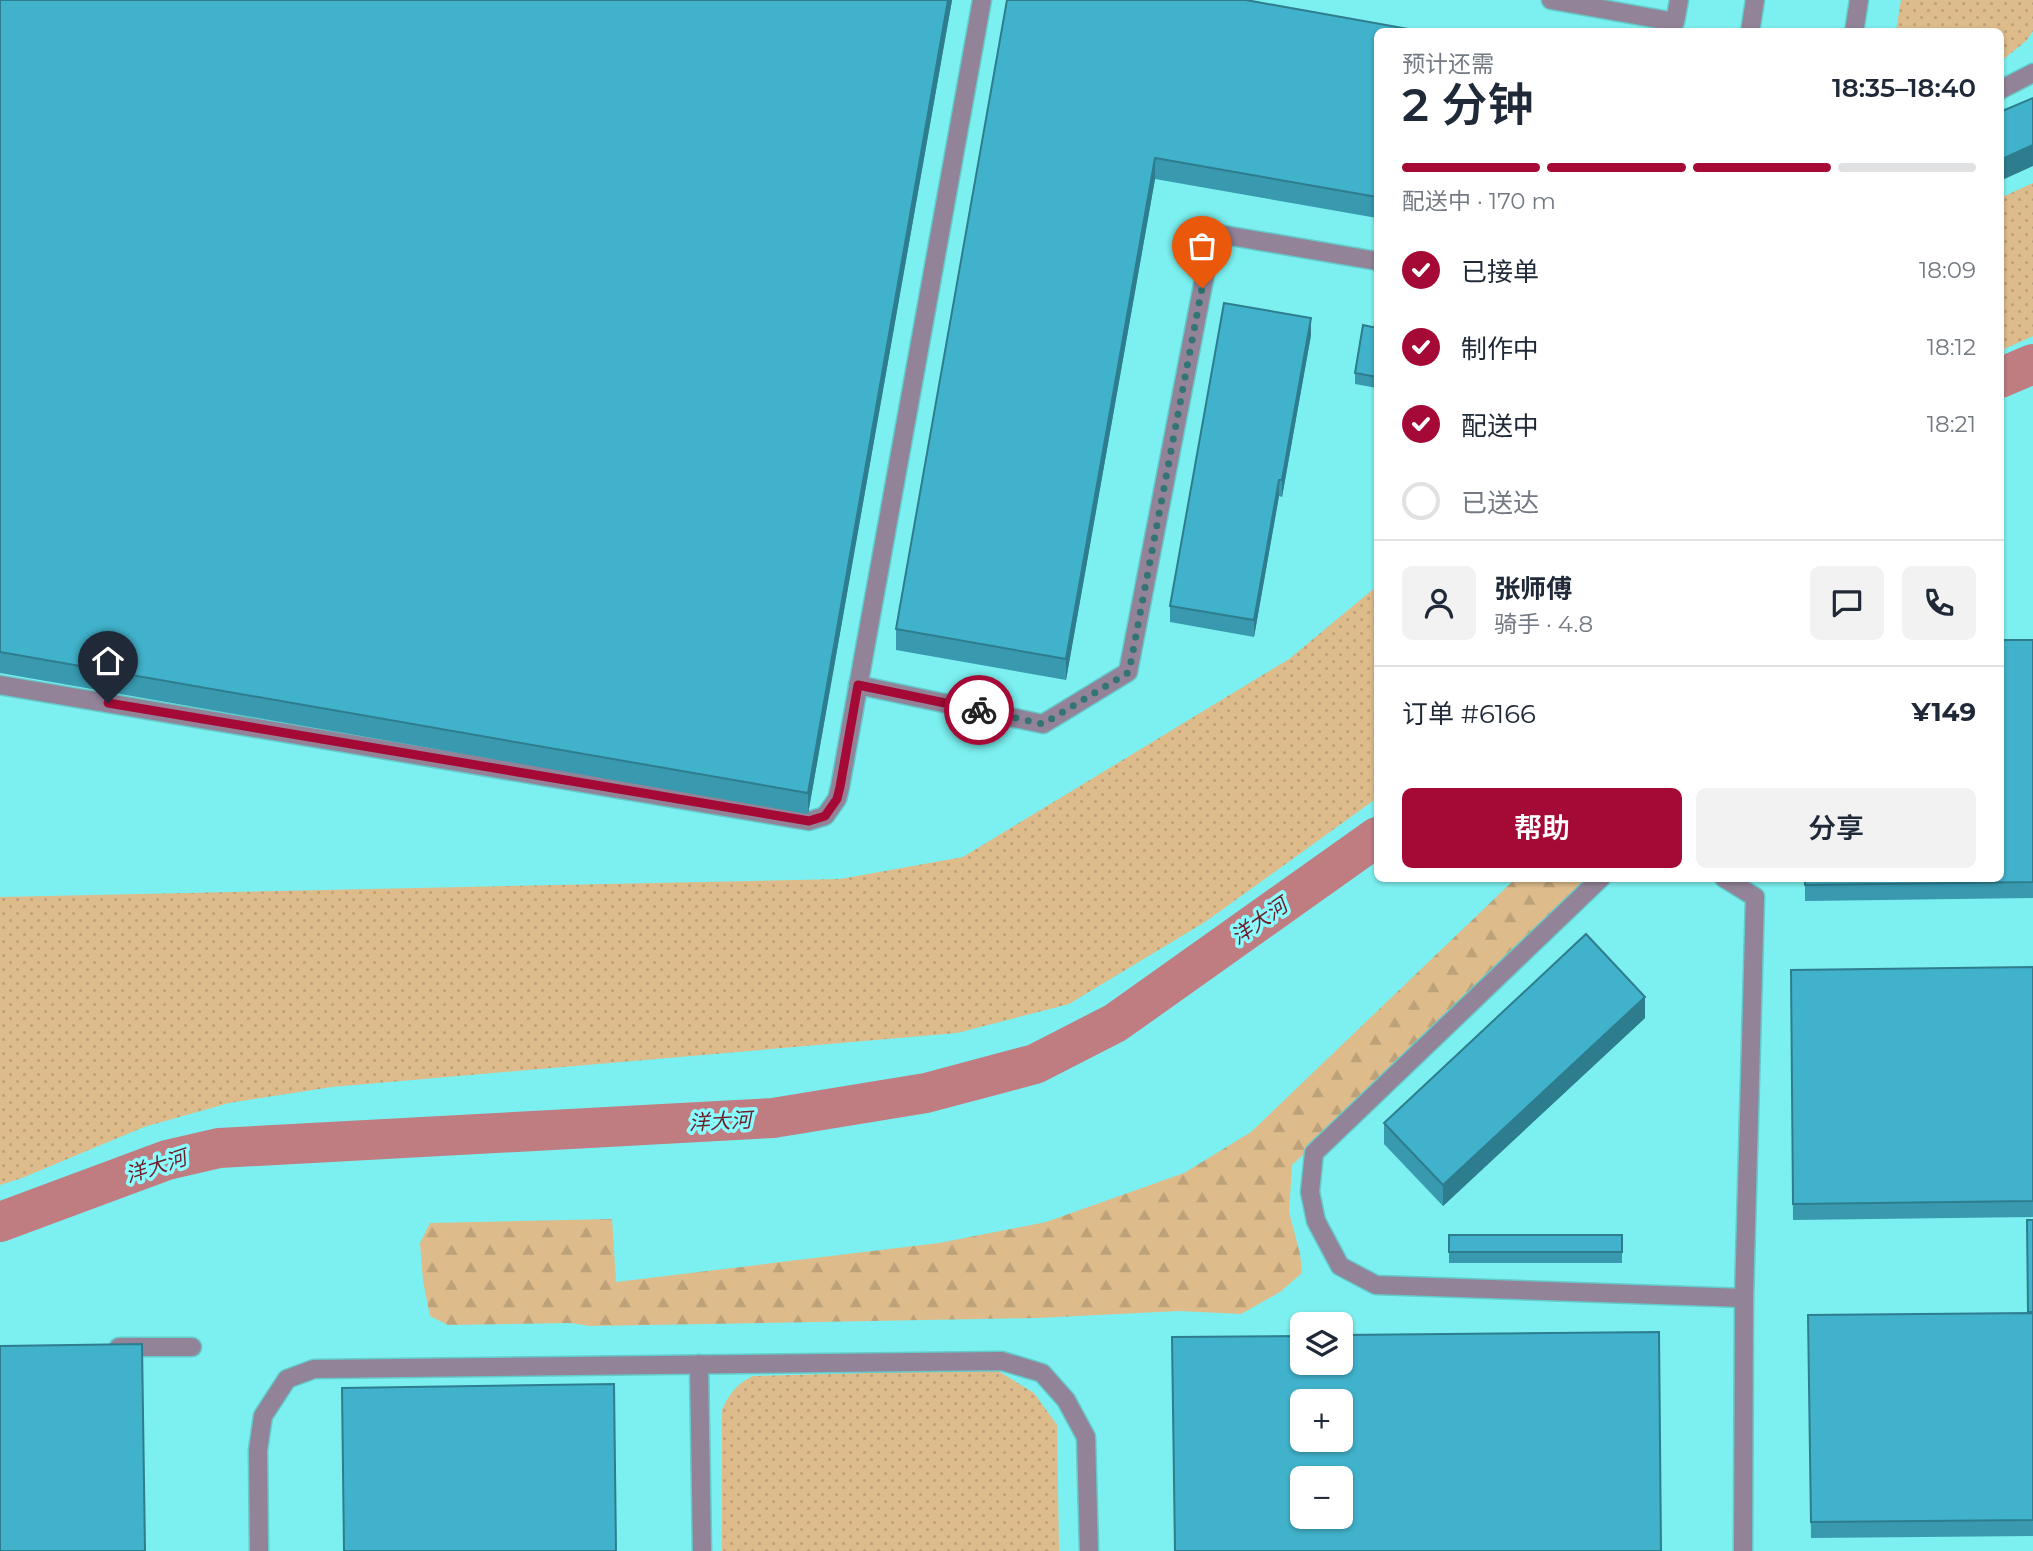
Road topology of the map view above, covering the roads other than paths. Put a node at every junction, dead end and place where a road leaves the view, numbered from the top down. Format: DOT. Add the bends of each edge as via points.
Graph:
graph roads {
  1 [pos="982,0"];
  2 [pos="1551,0"];
  3 [pos="1678,0"];
  4 [pos="1755,0"];
  5 [pos="1859,0"];
  6 [pos="1751,28"];
  7 [pos="1855,28"];
  8 [pos="2033,73"];
  9 [pos="2004,88"];
  10 [pos="1374,260"];
  11 [pos="0,685"];
  12 [pos="858,685"];
  13 [pos="1597,882"];
  14 [pos="1731,882"];
  15 [pos="1744,1298"];
  16 [pos="192,1347"];
  17 [pos="96,1348"];
  18 [pos="699,1364"];
  19 [pos="259,1551"];
  20 [pos="702,1551"];
  21 [pos="1089,1551"];
  22 [pos="1743,1551"];
  1 -- 12 [label="lane"];
  2 -- 3 [label="lane" via="1675,23"];
  4 -- 6 [label="lane"];
  5 -- 7 [label="lane"];
  8 -- 9 [label="lane"];
  10 -- 12 [label="lane" via="1213,233 1129,672 1043,724"];
  11 -- 12 [label="lane" via="809,821 825,816 837,799"];
  13 -- 15 [label="lane" via="1314,1153 1310,1192 1316,1221 1340,1266 1376,1285"];
  14 -- 15 [label="lane" via="1755,897"];
  15 -- 22 [label="lane"];
  16 -- 17 [label="lane"];
  18 -- 19 [label="lane" via="314,1369 287,1379 263,1416 258,1450"];
  18 -- 20 [label="lane"];
  18 -- 21 [label="lane" via="1002,1361 1042,1373 1066,1400 1086,1437"];
}
